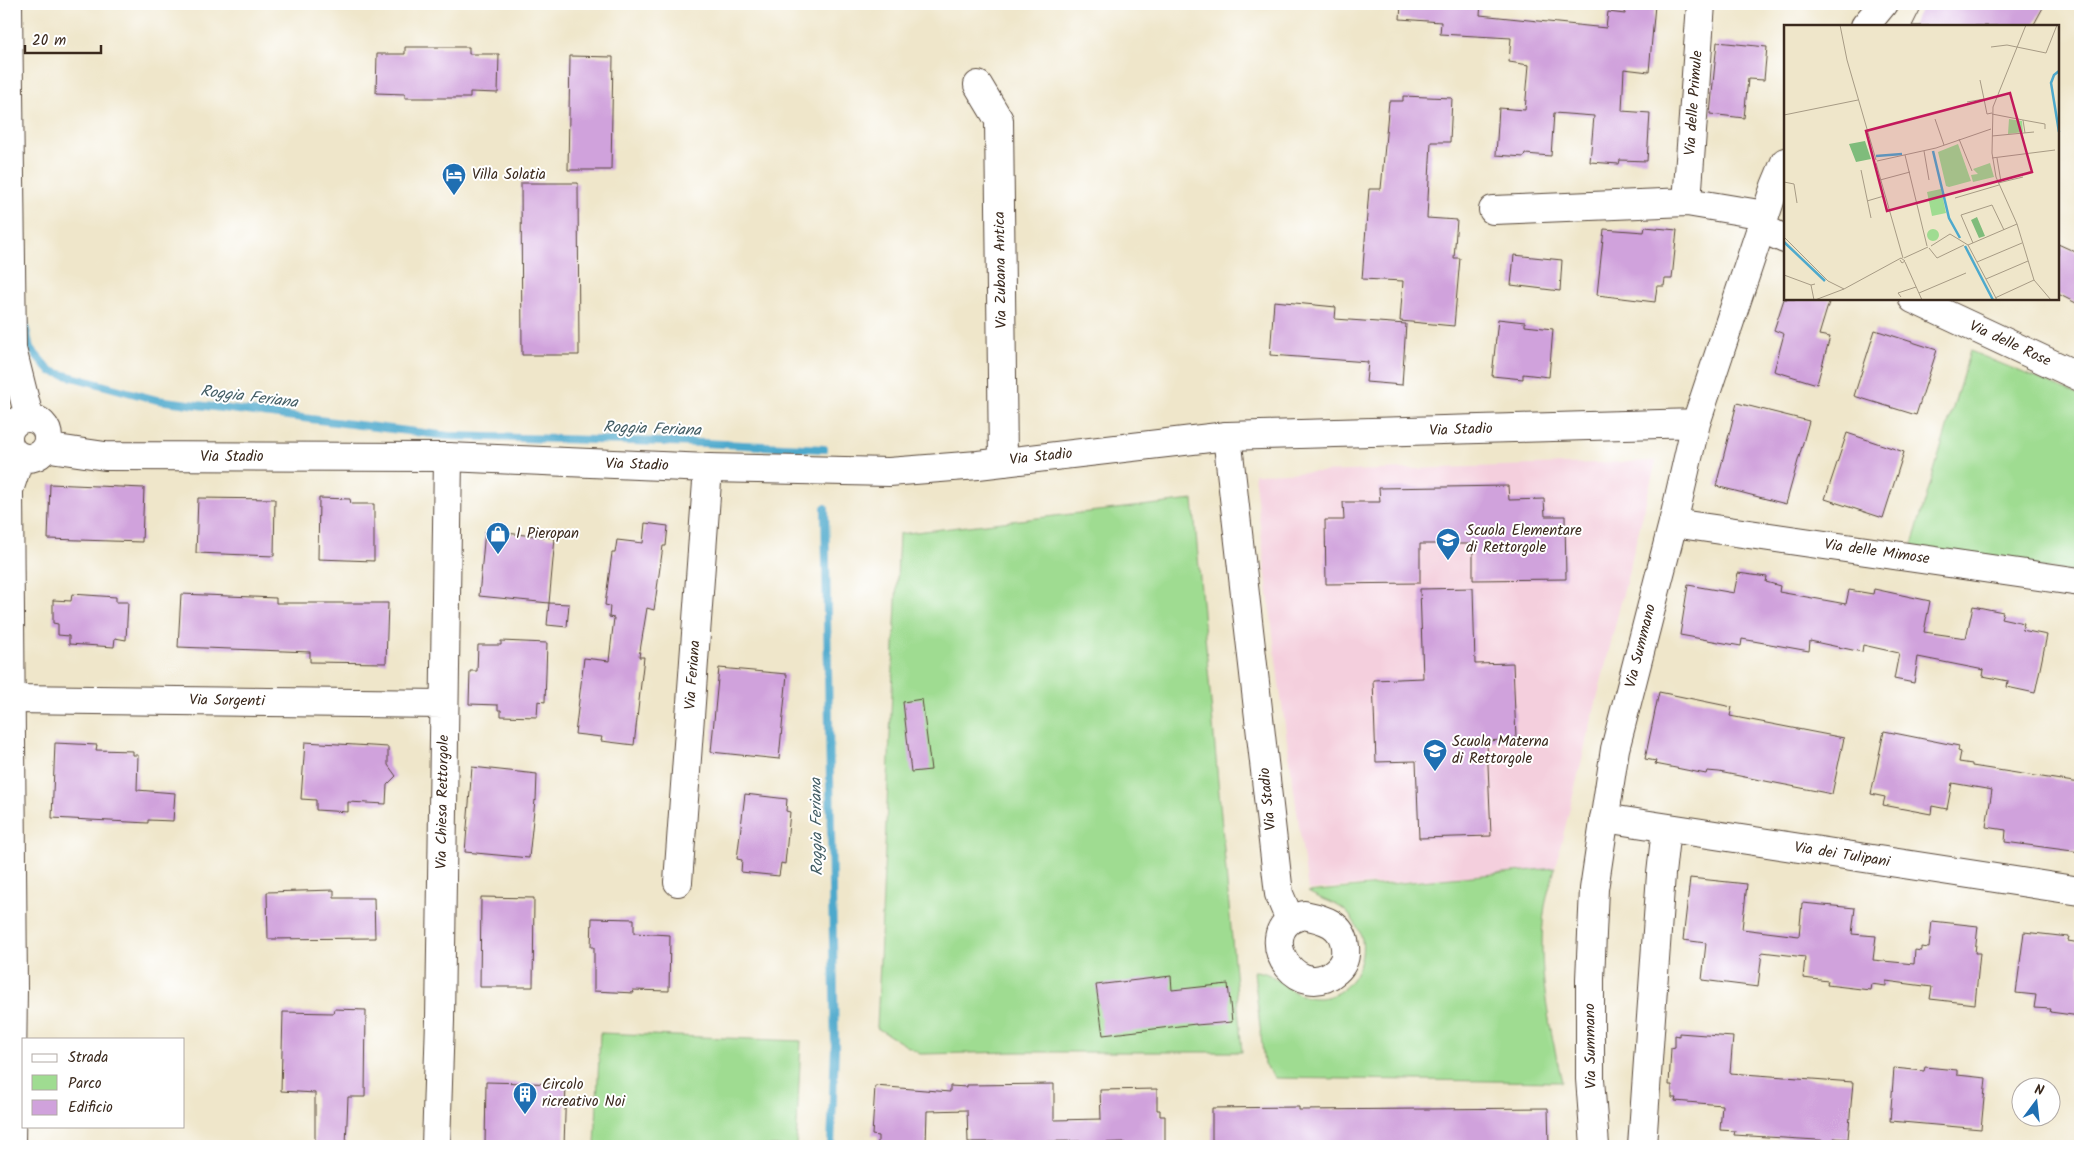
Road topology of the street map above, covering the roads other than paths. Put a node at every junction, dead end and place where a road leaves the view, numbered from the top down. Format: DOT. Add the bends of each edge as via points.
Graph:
graph roads {
  1 [pos="8,4"];
  2 [pos="1701,4"];
  3 [pos="1882,4"];
  4 [pos="1866,25"];
  5 [pos="978,85"];
  6 [pos="1784,167"];
  7 [pos="1687,202"];
  8 [pos="1493,210"];
  9 [pos="1771,227"];
  10 [pos="1915,300"];
  11 [pos="2080,377"];
  12 [pos="29,417"];
  13 [pos="1696,423"];
  14 [pos="1227,436"];
  15 [pos="47,445"];
  16 [pos="20,456"];
  17 [pos="448,457"];
  18 [pos="1003,462"];
  19 [pos="708,468"];
  20 [pos="1673,523"];
  21 [pos="2080,582"];
  22 [pos="10,699"];
  23 [pos="444,704"];
  24 [pos="1604,818"];
  25 [pos="1666,828"];
  26 [pos="678,882"];
  27 [pos="2080,891"];
  28 [pos="1290,920"];
  29 [pos="8,932"];
  30 [pos="11,1146"];
  31 [pos="436,1146"];
  32 [pos="1595,1146"];
  33 [pos="1642,1146"];
  1 -- 12 [label="street" via="12,349"];
  2 -- 7 [label="street, Via delle Primule"];
  3 -- 4 [label="street"];
  5 -- 18 [label="street, Via Zubana Antica" via="999,120"];
  6 -- 9 [label="street, Via Summano"];
  7 -- 8 [label="street"];
  7 -- 9 [label="street"];
  9 -- 13 [label="street, Via Summano"];
  10 -- 11 [label="street, Via delle Rose"];
  12 -- 15 [label="street" via="44,426"];
  12 -- 16 [label="street" via="16,420 8,431 8,444"];
  13 -- 14 [label="street, Via Stadio"];
  13 -- 20 [label="street, Via Summano"];
  14 -- 18 [label="street, Via Stadio"];
  14 -- 28 [label="street, Via Stadio" via="1279,894"];
  15 -- 16 [label="street" via="33,457"];
  15 -- 17 [label="street, Via Stadio" via="105,456"];
  16 -- 22 [label="street" via="9,490"];
  17 -- 19 [label="street, Via Stadio"];
  17 -- 23 [label="street, Via Chiesa Rettorgole"];
  18 -- 19 [label="street, Via Stadio" via="889,472"];
  19 -- 26 [label="street, Via Feriana"];
  20 -- 21 [label="street, Via delle Mimose"];
  20 -- 24 [label="street, Via Summano" via="1615,749"];
  22 -- 23 [label="street, Via Sorgenti"];
  22 -- 29 [label="street"];
  23 -- 31 [label="street, Via Chiesa Rettorgole"];
  24 -- 25 [label="street, Via dei Tulipani"];
  24 -- 32 [label="street, Via Summano" via="1594,889 1590,979 1590,1079"];
  25 -- 27 [label="street, Via dei Tulipani"];
  25 -- 33 [label="street" via="1660,874"];
  29 -- 30 [label="street"];
}
